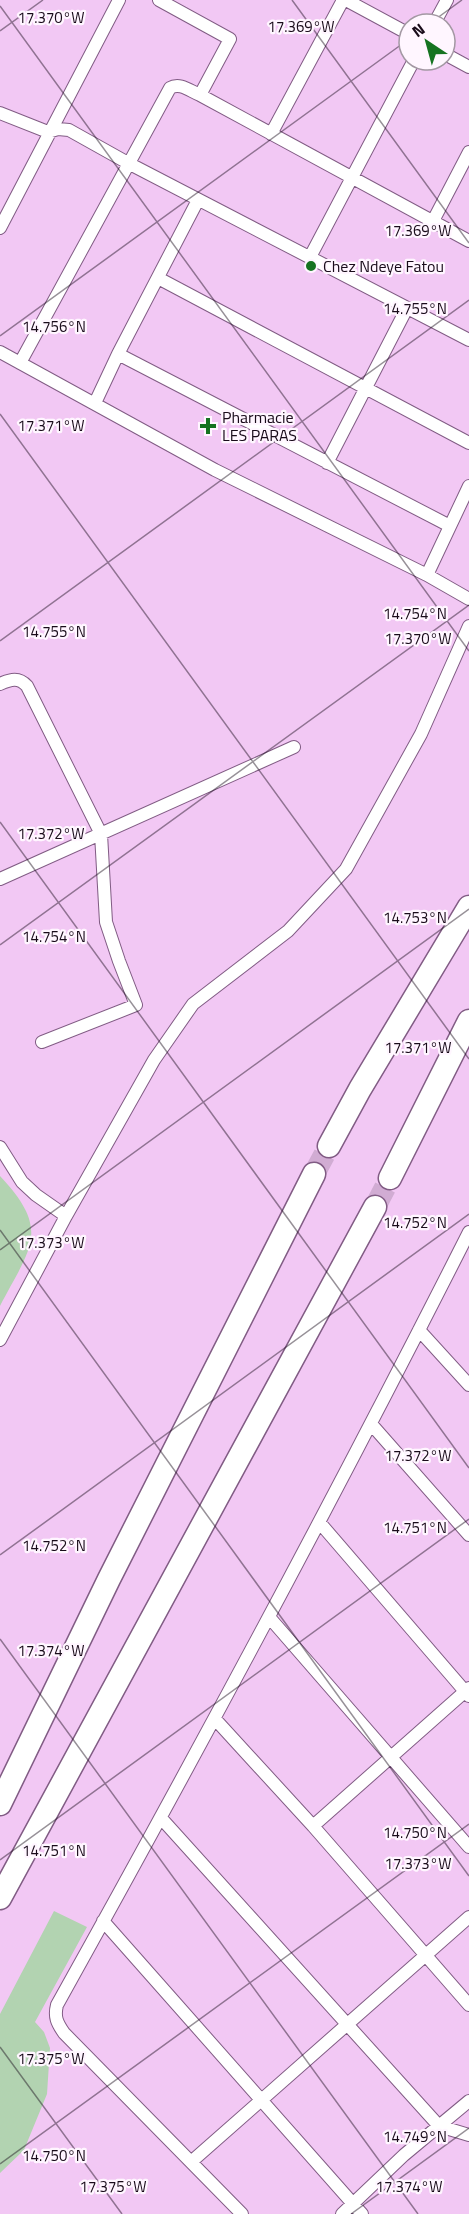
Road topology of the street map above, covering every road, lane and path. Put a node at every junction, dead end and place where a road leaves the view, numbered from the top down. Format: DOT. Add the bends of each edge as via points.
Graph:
graph roads {
  1 [pos="159,0"];
  2 [pos="345,0"];
  3 [pos="112,3"];
  4 [pos="397,28"];
  5 [pos="408,72"];
  6 [pos="200,95"];
  7 [pos="0,113"];
  8 [pos="48,132"];
  9 [pos="271,134"];
  10 [pos="469,152"];
  11 [pos="128,163"];
  12 [pos="352,177"];
  13 [pos="198,200"];
  14 [pos="433,221"];
  15 [pos="0,228"];
  16 [pos="469,241"];
  17 [pos="310,257"];
  18 [pos="158,278"];
  19 [pos="407,308"];
  20 [pos="469,340"];
  21 [pos="0,352"];
  22 [pos="117,354"];
  23 [pos="20,363"];
  24 [pos="368,388"];
  25 [pos="95,403"];
  26 [pos="469,443"];
  27 [pos="327,463"];
  28 [pos="469,486"];
  29 [pos="450,526"];
  30 [pos="427,575"];
  31 [pos="469,599"];
  32 [pos="469,626"];
  33 [pos="0,684"];
  34 [pos="294,747"];
  35 [pos="101,834"];
  36 [pos="0,879"];
  37 [pos="469,907"];
  38 [pos="469,1021"];
  39 [pos="42,1042"];
  40 [pos="329,1146"];
  41 [pos="0,1147"];
  42 [pos="314,1174"];
  43 [pos="390,1178"];
  44 [pos="375,1207"];
  45 [pos="66,1216"];
  46 [pos="469,1232"];
  47 [pos="419,1330"];
  48 [pos="0,1340"];
  49 [pos="469,1385"];
  50 [pos="372,1425"];
  51 [pos="320,1523"];
  52 [pos="469,1536"];
  53 [pos="269,1617"];
  54 [pos="468,1692"];
  55 [pos="215,1719"];
  56 [pos="390,1758"];
  57 [pos="0,1804"];
  58 [pos="161,1818"];
  59 [pos="313,1826"];
  60 [pos="469,1847"];
  61 [pos="0,1898"];
  62 [pos="469,1917"];
  63 [pos="103,1922"];
  64 [pos="425,1955"];
  65 [pos="469,2005"];
  66 [pos="346,2024"];
  67 [pos="261,2100"];
  68 [pos="469,2101"];
  69 [pos="439,2126"];
  70 [pos="469,2135"];
  71 [pos="191,2162"];
  72 [pos="352,2203"];
  73 [pos="242,2214"];
  74 [pos="342,2214"];
  75 [pos="362,2214"];
  1 -- 6 [label="street" via="230,39"];
  2 -- 4 [label="street"];
  2 -- 9 [label="street"];
  3 -- 8 [label="street"];
  5 -- 12 [label="street"];
  6 -- 9 [label="street"];
  6 -- 11 [label="street" via="178,85 170,88"];
  7 -- 8 [label="street"];
  8 -- 11 [label="street" via="69,130"];
  8 -- 15 [label="street"];
  9 -- 12 [label="street"];
  10 -- 14 [label="street"];
  11 -- 13 [label="street"];
  11 -- 23 [label="street"];
  12 -- 14 [label="street"];
  12 -- 17 [label="street"];
  13 -- 17 [label="street"];
  13 -- 18 [label="street"];
  14 -- 16 [label="street"];
  17 -- 19 [label="street"];
  18 -- 22 [label="street"];
  18 -- 24 [label="street"];
  19 -- 20 [label="street"];
  19 -- 24 [label="street"];
  21 -- 23 [label="street"];
  22 -- 25 [label="street"];
  22 -- 27 [label="street"];
  23 -- 25 [label="street"];
  24 -- 26 [label="street"];
  24 -- 27 [label="street"];
  25 -- 30 [label="street" via="215,470"];
  27 -- 29 [label="street"];
  28 -- 29 [label="street"];
  29 -- 30 [label="street"];
  30 -- 31 [label="street"];
  32 -- 45 [label="street" via="421,734 346,869 288,931 193,1004 154,1060"];
  33 -- 35 [label="street" via="15,679 27,686"];
  34 -- 35 [label="street"];
  35 -- 36 [label="street"];
  35 -- 39 [label="street" via="106,922 136,1005"];
  37 -- 40 [label="highway"];
  38 -- 43 [label="highway"];
  41 -- 45 [label="street" via="22,1182"];
  42 -- 57 [label="highway"];
  44 -- 61 [label="highway"];
  45 -- 48 [label="street"];
  46 -- 47 [label="street"];
  47 -- 49 [label="street"];
  47 -- 50 [label="street"];
  50 -- 51 [label="street"];
  50 -- 52 [label="street"];
  51 -- 53 [label="street"];
  51 -- 54 [label="street"];
  53 -- 55 [label="street"];
  53 -- 56 [label="street"];
  54 -- 56 [label="street"];
  55 -- 58 [label="street"];
  55 -- 59 [label="street"];
  56 -- 59 [label="street"];
  56 -- 60 [label="street"];
  58 -- 63 [label="street"];
  58 -- 66 [label="street"];
  59 -- 64 [label="street"];
  62 -- 64 [label="street"];
  63 -- 67 [label="street"];
  63 -- 71 [label="street" via="57,2005 57,2023"];
  64 -- 65 [label="street"];
  64 -- 66 [label="street"];
  66 -- 67 [label="street"];
  66 -- 69 [label="street"];
  67 -- 71 [label="street"];
  67 -- 72 [label="street"];
  68 -- 69 [label="street"];
  69 -- 70 [label="street"];
  69 -- 72 [label="street"];
  71 -- 73 [label="street"];
  72 -- 74 [label="street"];
  72 -- 75 [label="street"];
}
